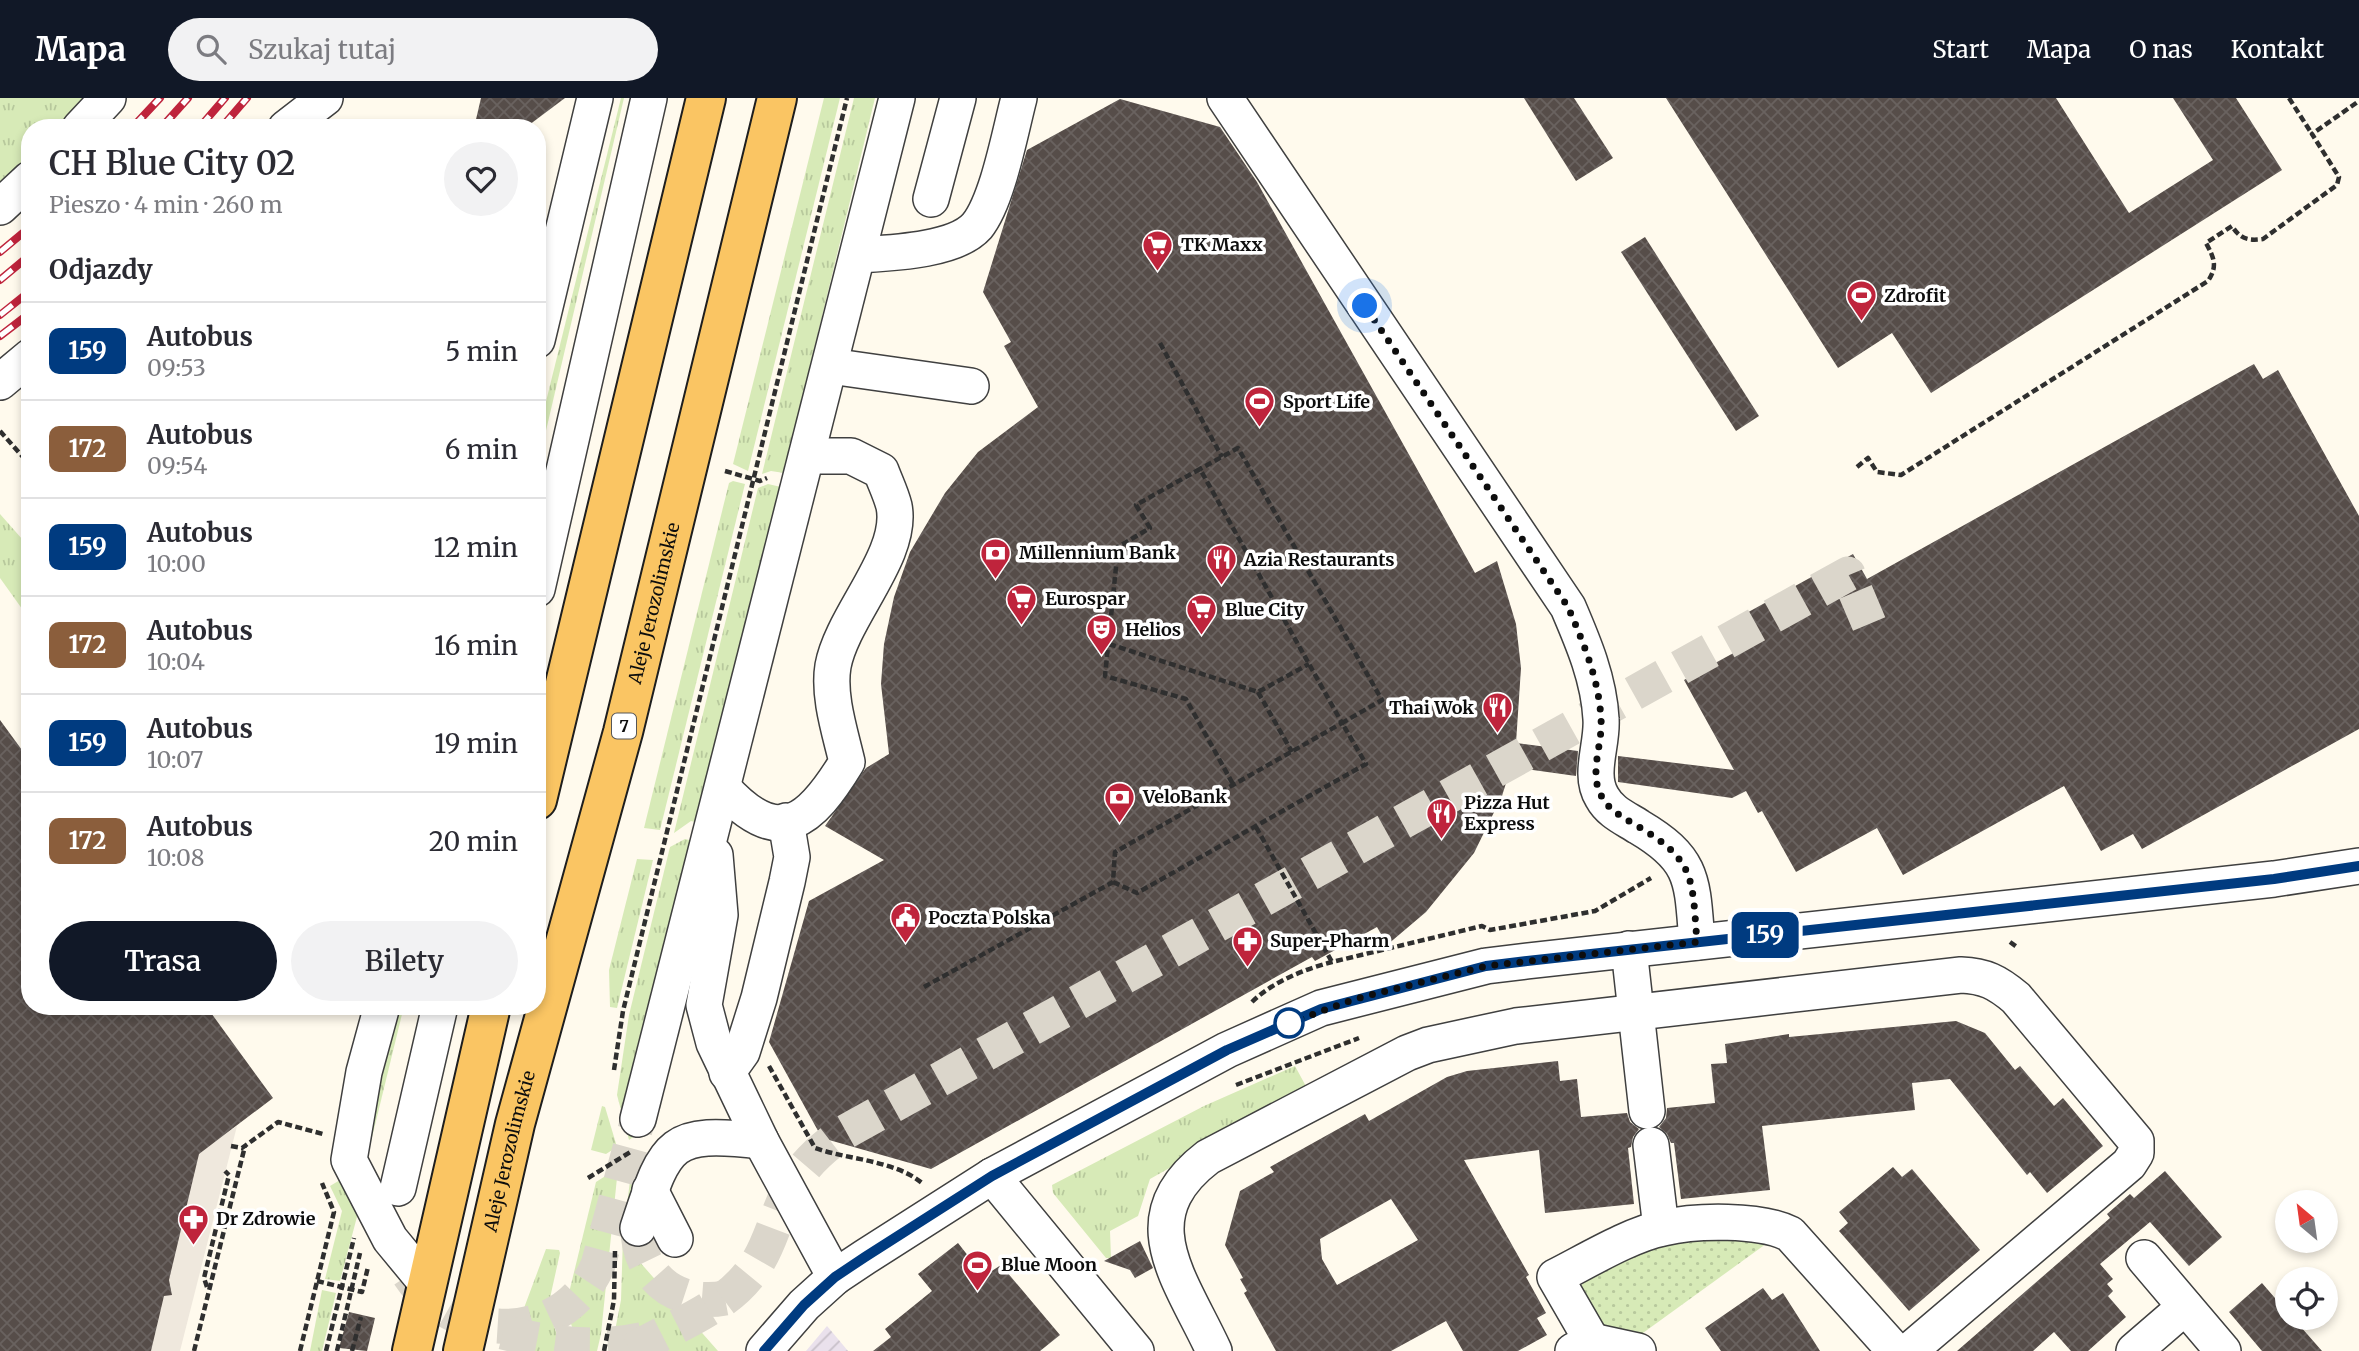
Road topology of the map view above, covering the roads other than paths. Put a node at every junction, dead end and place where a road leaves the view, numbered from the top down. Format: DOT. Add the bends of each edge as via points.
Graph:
graph roads {
  1 [pos="108,98"];
  2 [pos="325,98"];
  3 [pos="595,98"];
  4 [pos="649,98"];
  5 [pos="706,98"];
  6 [pos="777,98"];
  7 [pos="897,98"];
  8 [pos="958,98"];
  9 [pos="1020,98"];
  10 [pos="1225,98"];
  11 [pos="88,119"];
  12 [pos="298,119"];
  13 [pos="21,187"];
  14 [pos="931,199"];
  15 [pos="0,207"];
  16 [pos="858,254"];
  17 [pos="546,302"];
  18 [pos="21,364"];
  19 [pos="830,366"];
  20 [pos="0,382"];
  21 [pos="971,386"];
  22 [pos="805,470"];
  23 [pos="546,550"];
  24 [pos="546,763"];
  25 [pos="723,788"];
  26 [pos="786,821"];
  27 [pos="712,836"];
  28 [pos="2359,866"];
  29 [pos="1697,942"];
  30 [pos="1629,949"];
  31 [pos="546,1011"];
  32 [pos="1637,1013"];
  33 [pos="380,1015"];
  34 [pos="438,1015"];
  35 [pos="489,1015"];
  36 [pos="545,1015"];
  37 [pos="727,1073"];
  38 [pos="638,1119"];
  39 [pos="761,1141"];
  40 [pos="992,1176"];
  41 [pos="398,1188"];
  42 [pos="650,1190"];
  43 [pos="638,1228"];
  44 [pos="1661,1228"];
  45 [pos="676,1239"];
  46 [pos="2144,1258"];
  47 [pos="835,1277"];
  48 [pos="428,1284"];
  49 [pos="2185,1307"];
  50 [pos="1582,1346"];
  51 [pos="412,1351"];
  52 [pos="463,1351"];
  53 [pos="764,1351"];
  54 [pos="1136,1351"];
  55 [pos="1214,1351"];
  56 [pos="1638,1351"];
  57 [pos="1895,1351"];
  58 [pos="1909,1351"];
  59 [pos="2134,1351"];
  60 [pos="2223,1351"];
  1 -- 11 [label="street"];
  2 -- 12 [label="street"];
  3 -- 17 [label="street"];
  4 -- 23 [label="street"];
  5 -- 24 [label="main road"];
  6 -- 31 [label="main road, Aleje Jerozolimskie / 7" via="623,732"];
  7 -- 16 [label="street"];
  8 -- 14 [label="street"];
  9 -- 16 [label="street" via="990,203 975,228 941,245"];
  10 -- 29 [label="street" via="1568,607 1590,658 1601,719 1595,778 1600,795 1611,810 1668,844 1681,859 1693,898"];
  13 -- 15 [label="street"];
  16 -- 19 [label="street"];
  18 -- 20 [label="street"];
  19 -- 21 [label="street"];
  19 -- 22 [label="street"];
  22 -- 25 [label="street"];
  22 -- 26 [label="street" via="851,456 881,471 894,508 894,534 846,626 833,667 836,713 847,762 818,806 802,819"];
  25 -- 26 [label="street" via="755,817"];
  25 -- 27 [label="street"];
  26 -- 37 [label="street" via="792,857 787,882 742,1052"];
  27 -- 37 [label="street" via="720,915 704,1005"];
  27 -- 38 [label="street"];
  28 -- 29 [label="street"];
  29 -- 30 [label="street"];
  30 -- 32 [label="street"];
  30 -- 40 [label="street" via="1486,966 1321,1009 1227,1050"];
  32 -- 44 [label="street"];
  32 -- 55 [label="street" via="1516,1026 1428,1045 1219,1151 1189,1171 1166,1210 1164,1231"];
  32 -- 58 [label="street" via="1983,976 2015,998 2136,1141 2137,1153 2129,1164"];
  33 -- 48 [label="street" via="349,1160 390,1239"];
  34 -- 41 [label="street"];
  35 -- 48 [label="main road"];
  36 -- 52 [label="main road, Aleje Jerozolimskie / 7"];
  37 -- 39 [label="street"];
  39 -- 42 [label="street" via="714,1136 685,1143 662,1162"];
  39 -- 47 [label="street"];
  40 -- 47 [label="street"];
  40 -- 54 [label="street"];
  42 -- 43 [label="street"];
  42 -- 45 [label="street"];
  44 -- 50 [label="street" via="1555,1277"];
  44 -- 57 [label="street" via="1773,1225 1790,1234"];
  46 -- 49 [label="street"];
  47 -- 53 [label="street"];
  48 -- 51 [label="main road"];
  49 -- 59 [label="street"];
  49 -- 60 [label="street"];
  50 -- 56 [label="street"];
}
